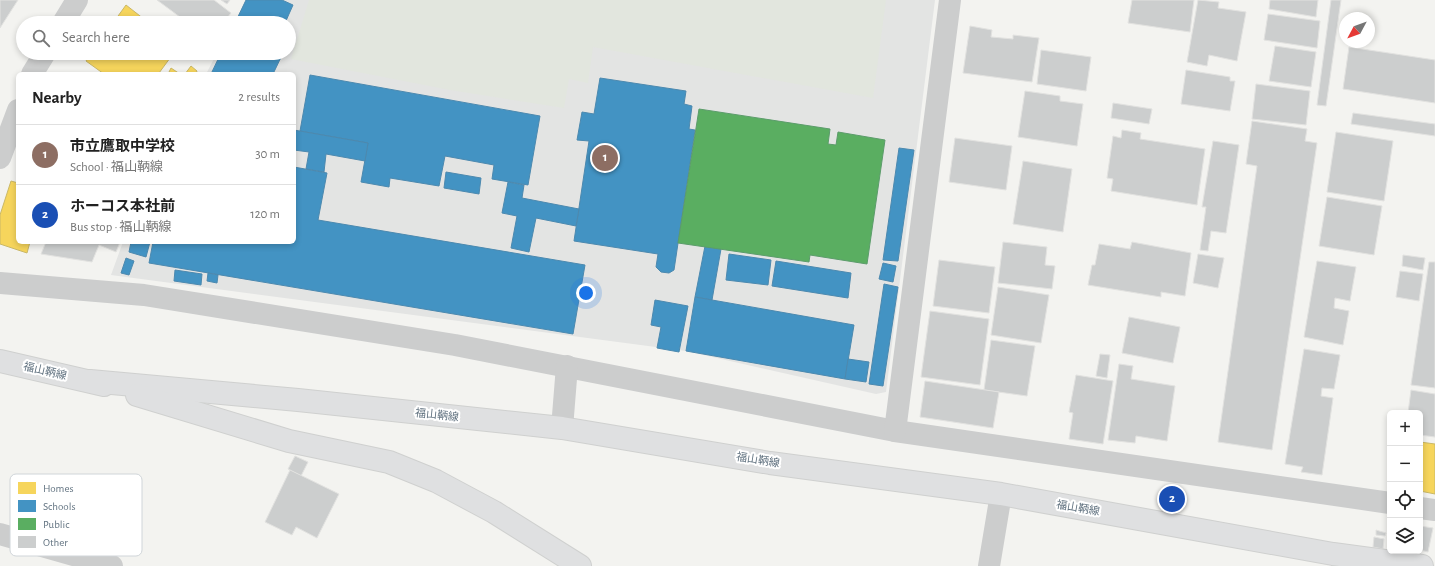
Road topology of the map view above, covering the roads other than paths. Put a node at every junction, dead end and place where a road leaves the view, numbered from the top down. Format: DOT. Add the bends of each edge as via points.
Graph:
graph roads {
  1 [pos="77,0"];
  2 [pos="950,0"];
  3 [pos="67,16"];
  4 [pos="41,60"];
  5 [pos="33,72"];
  6 [pos="16,115"];
  7 [pos="0,158"];
  8 [pos="0,283"];
  9 [pos="0,361"];
  10 [pos="567,366"];
  11 [pos="90,381"];
  12 [pos="562,428"];
  13 [pos="895,431"];
  14 [pos="1001,494"];
  15 [pos="1387,503"];
  16 [pos="1423,508"];
  17 [pos="1435,510"];
  18 [pos="0,534"];
  19 [pos="10,537"];
  20 [pos="77,556"];
  21 [pos="112,566"];
  22 [pos="580,566"];
  23 [pos="989,566"];
  24 [pos="1422,566"];
  1 -- 3 [label="street"];
  2 -- 13 [label="street"];
  4 -- 5 [label="street"];
  6 -- 7 [label="street"];
  8 -- 10 [label="street" via="144,295 455,345"];
  9 -- 11 [label="main road, 福山鞆線"];
  10 -- 12 [label="street"];
  10 -- 13 [label="street"];
  11 -- 12 [label="main road, 福山鞆線"];
  11 -- 22 [label="main road, 福山鞆線" via="289,441 389,462 436,481 494,512"];
  12 -- 14 [label="main road, 福山鞆線" via="770,463"];
  13 -- 15 [label="street"];
  14 -- 23 [label="street"];
  14 -- 24 [label="main road, 福山鞆線" via="1333,554"];
  16 -- 17 [label="street"];
  18 -- 19 [label="street"];
  20 -- 21 [label="street"];
}
